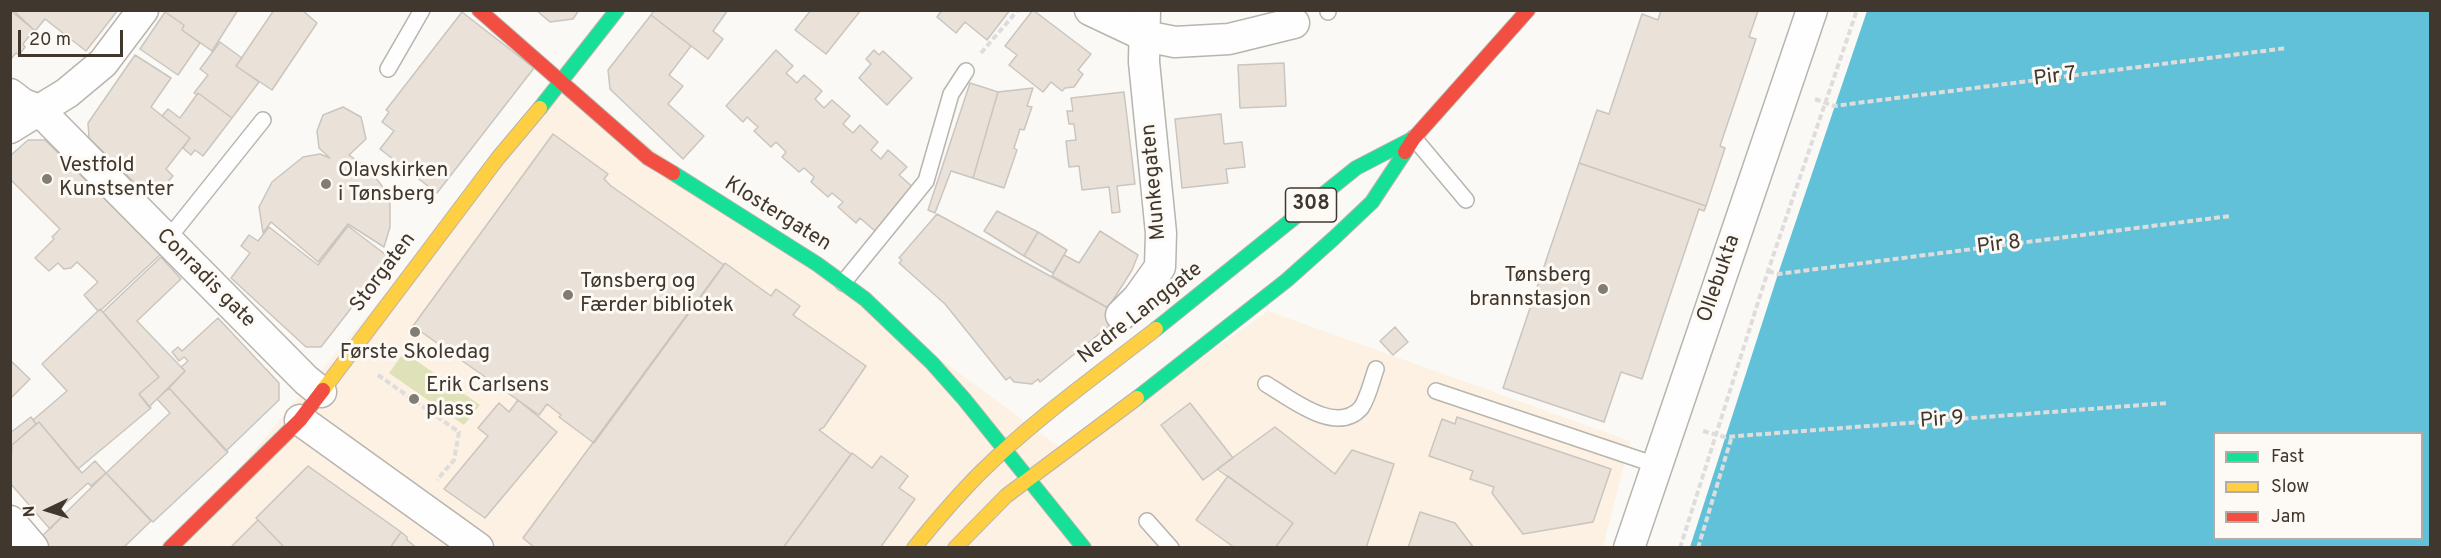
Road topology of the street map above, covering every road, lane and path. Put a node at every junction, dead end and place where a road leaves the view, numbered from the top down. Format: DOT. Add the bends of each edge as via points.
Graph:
graph roads {
  1 [pos="143,10"];
  2 [pos="422,10"];
  3 [pos="478,10"];
  4 [pos="617,10"];
  5 [pos="1018,10"];
  6 [pos="1090,10"];
  7 [pos="1528,10"];
  8 [pos="1812,10"];
  9 [pos="1857,10"];
  10 [pos="1145,23"];
  11 [pos="1294,23"];
  12 [pos="2287,48"];
  13 [pos="388,69"];
  14 [pos="966,71"];
  15 [pos="561,83"];
  16 [pos="10,94"];
  17 [pos="1824,102"];
  18 [pos="39,110"];
  19 [pos="263,120"];
  20 [pos="10,128"];
  21 [pos="1414,138"];
  22 [pos="1466,200"];
  23 [pos="2230,216"];
  24 [pos="167,240"];
  25 [pos="1768,271"];
  26 [pos="843,283"];
  27 [pos="1121,315"];
  28 [pos="346,359"];
  29 [pos="1376,369"];
  30 [pos="1266,384"];
  31 [pos="1436,391"];
  32 [pos="321,392"];
  33 [pos="2168,404"];
  34 [pos="300,420"];
  35 [pos="1716,435"];
  36 [pos="1732,436"];
  37 [pos="1006,452"];
  38 [pos="1656,465"];
  39 [pos="444,471"];
  40 [pos="1030,479"];
  41 [pos="10,520"];
  42 [pos="1147,521"];
  43 [pos="33,548"];
  44 [pos="170,548"];
  45 [pos="478,548"];
  46 [pos="914,548"];
  47 [pos="955,548"];
  48 [pos="1084,548"];
  49 [pos="1171,548"];
  50 [pos="1629,548"];
  51 [pos="1680,548"];
  52 [pos="1698,548"];
  1 -- 18 [label="street" via="104,63"];
  2 -- 13 [label="lane"];
  3 -- 15 [label="street, Klostergaten"];
  4 -- 15 [label="street, Storgaten"];
  5 -- 14 [label="path"];
  6 -- 10 [label="street"];
  7 -- 21 [label="street, Nedre Langgate / 308"];
  8 -- 38 [label="street, Ollebukta"];
  9 -- 17 [label="path"];
  10 -- 11 [label="street" via="1175,42 1229,39"];
  10 -- 27 [label="street, Munkegaten" via="1144,62 1161,233 1160,267"];
  12 -- 17 [label="path, Pir 7" via="1834,106"];
  14 -- 26 [label="lane" via="951,94 926,181"];
  15 -- 26 [label="street, Klostergaten" via="648,158"];
  15 -- 28 [label="street, Storgaten" via="498,158"];
  16 -- 18 [label="street, Conradis gate"];
  17 -- 25 [label="path"];
  18 -- 20 [label="street"];
  18 -- 24 [label="street, Conradis gate"];
  19 -- 24 [label="lane"];
  21 -- 22 [label="lane"];
  21 -- 37 [label="street, Nedre Langgate / 308" via="1356,168 1041,419"];
  21 -- 40 [label="street, Nedre Langgate / 308" via="1372,202 1287,280"];
  23 -- 25 [label="path, Pir 8" via="1778,274"];
  24 -- 32 [label="street, Conradis gate"];
  25 -- 35 [label="path"];
  26 -- 37 [label="street, Klostergaten" via="932,363"];
  28 -- 32 [label="street, Storgaten"];
  28 -- 39 [label="path" via="375,372 459,432 454,460"];
  29 -- 30 [label="lane" via="1362,406 1339,419 1320,415"];
  31 -- 38 [label="lane"];
  32 -- 34 [label="street, Storgaten"];
  33 -- 36 [label="path, Pir 9"];
  34 -- 44 [label="street, Storgaten"];
  34 -- 45 [label="street"];
  35 -- 36 [label="path, Pir 9"];
  35 -- 51 [label="path"];
  36 -- 52 [label="path"];
  37 -- 40 [label="street, Klostergaten"];
  37 -- 46 [label="street, Nedre Langgate / 308" via="982,471"];
  38 -- 50 [label="street, Ollebukta"];
  40 -- 47 [label="street, Nedre Langgate / 308" via="986,515"];
  40 -- 48 [label="street"];
  41 -- 43 [label="street"];
  42 -- 49 [label="lane"];
}
